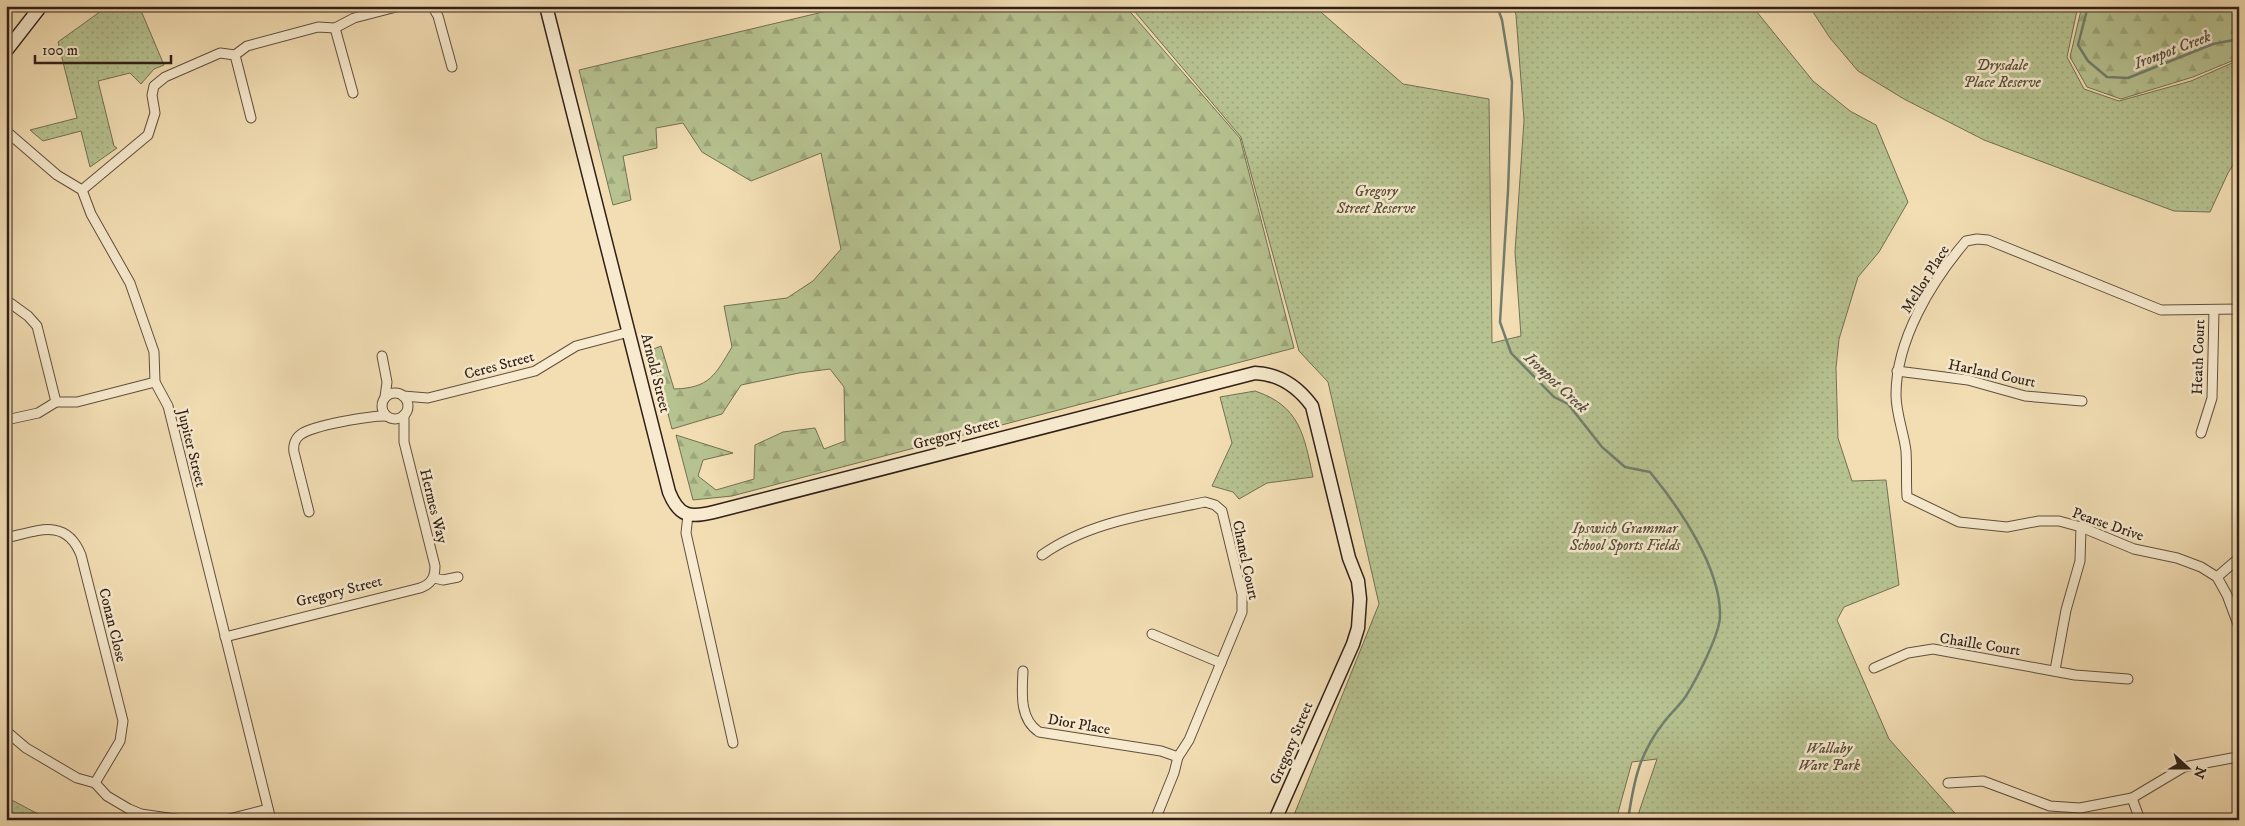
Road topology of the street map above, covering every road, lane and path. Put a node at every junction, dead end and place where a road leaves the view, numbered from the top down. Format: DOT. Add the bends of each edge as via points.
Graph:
graph roads {
  1 [pos="40,6"];
  2 [pos="400,6"];
  3 [pos="432,6"];
  4 [pos="546,6"];
  5 [pos="335,28"];
  6 [pos="6,51"];
  7 [pos="235,55"];
  8 [pos="452,68"];
  9 [pos="353,93"];
  10 [pos="251,118"];
  11 [pos="6,131"];
  12 [pos="82,190"];
  13 [pos="6,300"];
  14 [pos="2239,309"];
  15 [pos="2214,310"];
  16 [pos="629,332"];
  17 [pos="382,356"];
  18 [pos="1897,372"];
  19 [pos="386,373"];
  20 [pos="154,382"];
  21 [pos="402,395"];
  22 [pos="428,398"];
  23 [pos="383,401"];
  24 [pos="2082,401"];
  25 [pos="56,402"];
  26 [pos="406,413"];
  27 [pos="387,417"];
  28 [pos="359,418"];
  29 [pos="6,420"];
  30 [pos="2201,433"];
  31 [pos="404,442"];
  32 [pos="1907,497"];
  33 [pos="309,512"];
  34 [pos="688,515"];
  35 [pos="2081,528"];
  36 [pos="6,538"];
  37 [pos="1042,554"];
  38 [pos="2239,558"];
  39 [pos="458,577"];
  40 [pos="2217,577"];
  41 [pos="434,578"];
  42 [pos="2239,627"];
  43 [pos="1152,634"];
  44 [pos="225,637"];
  45 [pos="1221,663"];
  46 [pos="1874,668"];
  47 [pos="2055,670"];
  48 [pos="1023,671"];
  49 [pos="2128,679"];
  50 [pos="6,730"];
  51 [pos="733,744"];
  52 [pos="1178,758"];
  53 [pos="2239,759"];
  54 [pos="95,783"];
  55 [pos="1948,783"];
  56 [pos="2132,798"];
  57 [pos="268,809"];
  58 [pos="182,820"];
  59 [pos="225,820"];
  60 [pos="271,820"];
  61 [pos="1155,820"];
  62 [pos="1275,820"];
  63 [pos="2140,820"];
  1 -- 6 [label="main road"];
  2 -- 5 [label="street" via="354,18"];
  3 -- 8 [label="street" via="438,16"];
  4 -- 16 [label="main road, Arnold Street"];
  5 -- 7 [label="street" via="318,27 247,46"];
  5 -- 9 [label="street"];
  7 -- 10 [label="street"];
  7 -- 12 [label="street" via="220,53 159,81 152,95 155,113 148,135"];
  11 -- 12 [label="street" via="57,175"];
  12 -- 20 [label="street" via="126,274 141,311 154,352"];
  13 -- 25 [label="street" via="36,326"];
  14 -- 15 [label="street, Mellor Place"];
  15 -- 18 [label="street, Mellor Place" via="2161,310 1988,240 1966,241 1919,310"];
  15 -- 30 [label="street, Heath Court" via="2212,398"];
  16 -- 22 [label="street, Ceres Street" via="576,346 535,371"];
  16 -- 34 [label="main road, Arnold Street" via="669,492 678,509"];
  17 -- 19 [label="street"];
  18 -- 24 [label="street, Harland Court" via="1968,380 2025,396"];
  18 -- 32 [label="street, Mellor Place" via="1896,397 1906,453"];
  19 -- 21 [label="street"];
  19 -- 23 [label="street"];
  20 -- 25 [label="street" via="78,402"];
  20 -- 44 [label="street, Jupiter Street" via="168,406"];
  21 -- 22 [label="street, Ceres Street"];
  21 -- 23 [label="street" via="392,393"];
  21 -- 26 [label="street" via="408,404"];
  22 -- 26 [label="street, Ceres Street"];
  23 -- 27 [label="street"];
  23 -- 28 [label="street"];
  25 -- 29 [label="street" via="38,412"];
  26 -- 27 [label="street" via="397,419"];
  26 -- 31 [label="street, Hermes Way"];
  27 -- 28 [label="street"];
  27 -- 31 [label="street, Hermes Way"];
  28 -- 33 [label="street" via="306,432 296,441 294,452"];
  31 -- 41 [label="street, Hermes Way" via="436,566"];
  32 -- 35 [label="street, Pearse Drive" via="1959,522 2007,527 2058,521"];
  34 -- 51 [label="street" via="687,541"];
  34 -- 62 [label="main road, Gregory Street" via="714,512 1232,380 1264,380 1283,388 1301,402 1316,426 1349,558 1354,612 1336,680"];
  35 -- 40 [label="street, Pearse Drive" via="2134,549 2177,558"];
  35 -- 47 [label="street" via="2080,561 2066,610"];
  36 -- 54 [label="street, Conan Close" via="54,530 70,537 81,555 123,721 120,741"];
  37 -- 45 [label="street, Chanel Court" via="1061,541 1118,521 1205,502 1216,505 1222,512 1243,599 1242,612"];
  38 -- 40 [label="street"];
  39 -- 41 [label="street, Gregory Street"];
  40 -- 42 [label="street"];
  41 -- 44 [label="street, Gregory Street" via="420,588"];
  43 -- 45 [label="street"];
  44 -- 57 [label="street, Jupiter Street"];
  45 -- 52 [label="street, Chanel Court" via="1189,740"];
  46 -- 47 [label="street, Chaille Court" via="1908,652 1932,649"];
  47 -- 49 [label="street, Chaille Court"];
  48 -- 52 [label="street, Dior Place" via="1022,697 1026,714 1033,728 1039,732 1161,751"];
  50 -- 54 [label="street" via="26,748 77,778"];
  52 -- 61 [label="street, Chanel Court"];
  53 -- 56 [label="street" via="2184,767"];
  54 -- 58 [label="street" via="107,796 136,812"];
  55 -- 56 [label="street" via="1983,781 2050,806 2080,808"];
  56 -- 63 [label="street"];
  57 -- 59 [label="street"];
  57 -- 60 [label="street, Jupiter Street"];
}
